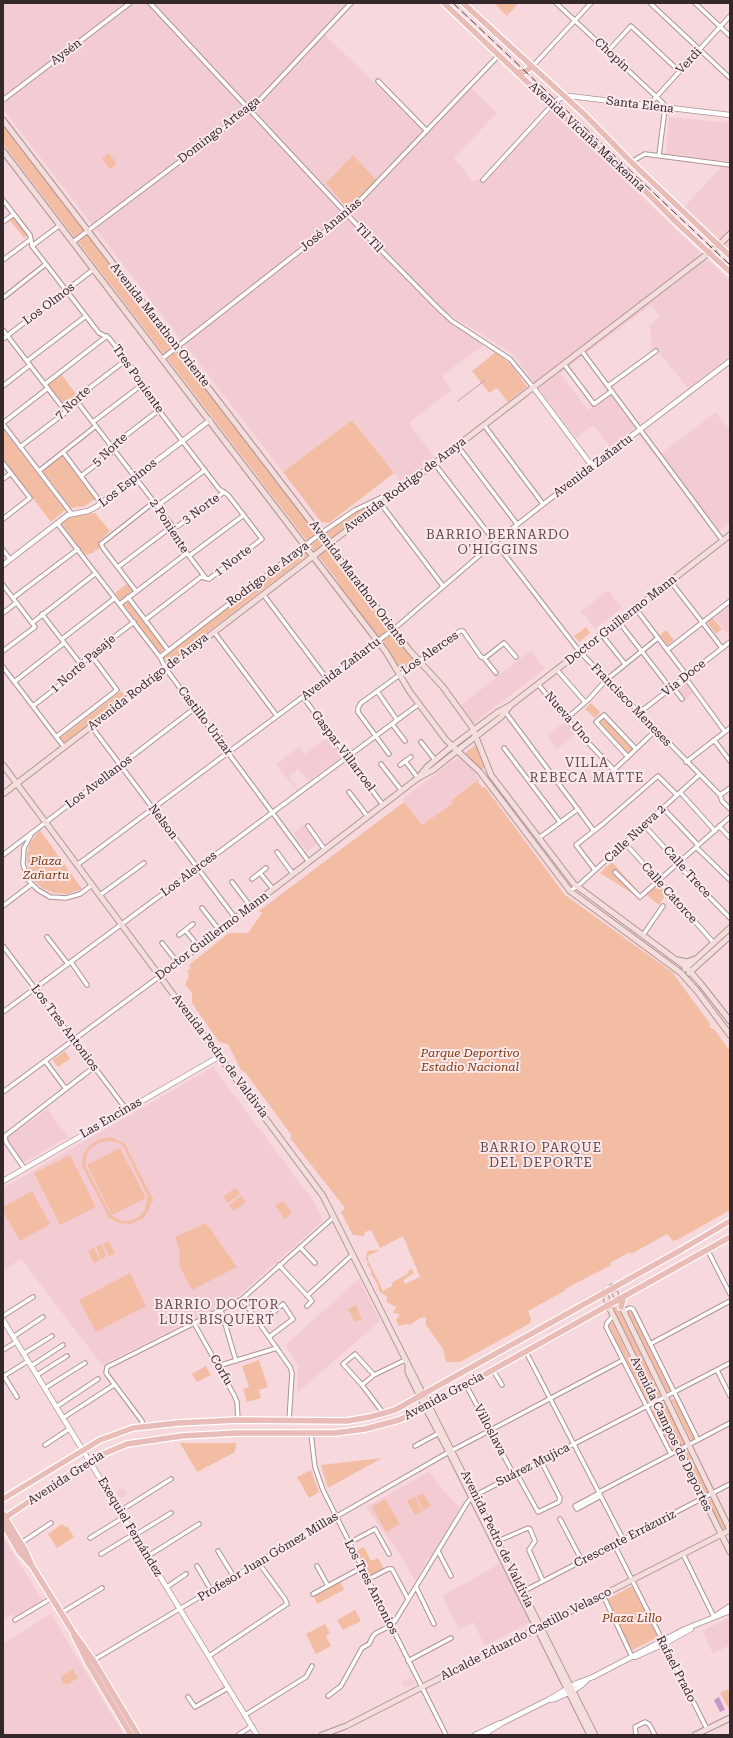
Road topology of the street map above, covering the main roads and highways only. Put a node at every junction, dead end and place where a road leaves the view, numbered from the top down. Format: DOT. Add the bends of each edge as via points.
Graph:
graph roads {
  1 [pos="444,3"];
  2 [pos="463,3"];
  3 [pos="532,67"];
  4 [pos="516,72"];
  5 [pos="3,120"];
  6 [pos="3,150"];
  7 [pos="730,234"];
  8 [pos="719,245"];
  9 [pos="709,253"];
  10 [pos="730,256"];
  11 [pos="730,272"];
  12 [pos="730,535"];
  13 [pos="328,544"];
  14 [pos="314,555"];
  15 [pos="511,705"];
  16 [pos="486,728"];
  17 [pos="474,730"];
  18 [pos="477,736"];
  19 [pos="464,738"];
  20 [pos="451,747"];
  21 [pos="481,749"];
  22 [pos="457,752"];
  23 [pos="3,765"];
  24 [pos="418,778"];
  25 [pos="17,783"];
  26 [pos="3,794"];
  27 [pos="615,915"];
  28 [pos="611,921"];
  29 [pos="730,928"];
  30 [pos="730,936"];
  31 [pos="675,958"];
  32 [pos="700,960"];
  33 [pos="689,970"];
  34 [pos="683,975"];
  35 [pos="160,976"];
  36 [pos="702,984"];
  37 [pos="718,1005"];
  38 [pos="711,1010"];
  39 [pos="730,1021"];
  40 [pos="730,1035"];
  41 [pos="730,1221"];
  42 [pos="730,1237"];
  43 [pos="612,1287"];
  44 [pos="604,1292"];
  45 [pos="625,1295"];
  46 [pos="618,1299"];
  47 [pos="608,1305"];
  48 [pos="622,1309"];
  49 [pos="422,1395"];
  50 [pos="428,1407"];
  51 [pos="451,1451"];
  52 [pos="474,1496"];
  53 [pos="3,1499"];
  54 [pos="4,1517"];
  55 [pos="3,1524"];
  56 [pos="730,1530"];
  57 [pos="721,1534"];
  58 [pos="730,1552"];
  59 [pos="32,1566"];
  60 [pos="521,1593"];
  61 [pos="539,1628"];
  62 [pos="90,1662"];
  63 [pos="570,1689"];
  64 [pos="730,1718"];
  65 [pos="333,1733"];
  66 [pos="131,1735"];
  67 [pos="138,1735"];
  68 [pos="322,1735"];
  69 [pos="590,1735"];
  70 [pos="595,1735"];
  71 [pos="695,1735"];
  1 -- 4 [label="main road, Avenida Vicuña Mackenna"];
  2 -- 3 [label="main road, Avenida Vicuña Mackenna"];
  3 -- 4 [label="main road" via="524,72"];
  3 -- 8 [label="main road, Avenida Vicuña Mackenna"];
  4 -- 9 [label="main road, Avenida Vicuña Mackenna" via="630,176"];
  5 -- 13 [label="main road, Avenida Marathon Oriente"];
  6 -- 14 [label="main road, Avenida Marathon Oriente"];
  7 -- 8 [label="main road, Avenida Rodrigo de Araya"];
  8 -- 9 [label="main road, Avenida Rodrigo de Araya"];
  8 -- 10 [label="main road, Avenida Vicuña Mackenna"];
  9 -- 11 [label="main road, Avenida Vicuña Mackenna"];
  9 -- 13 [label="main road, Avenida Rodrigo de Araya"];
  12 -- 15 [label="main road, Doctor Guillermo Mann"];
  13 -- 14 [label="main road, Avenida Rodrigo de Araya"];
  13 -- 17 [label="main road, Avenida Marathon Oriente" via="440,683"];
  14 -- 20 [label="main road, Avenida Marathon Oriente" via="378,641"];
  14 -- 25 [label="main road, Avenida Rodrigo de Araya"];
  15 -- 16 [label="main road, Doctor Guillermo Mann" via="506,713"];
  15 -- 17 [label="main road, Doctor Guillermo Mann"];
  16 -- 18 [label="main road, Doctor Guillermo Mann"];
  16 -- 21 [label="main road"];
  17 -- 18 [label="main road, Avenida Marathon Oriente"];
  17 -- 19 [label="main road, Doctor Guillermo Mann"];
  18 -- 21 [label="main road, Avenida Marathon Oriente"];
  18 -- 22 [label="main road, Doctor Guillermo Mann"];
  19 -- 20 [label="main road, Doctor Guillermo Mann"];
  19 -- 22 [label="main road"];
  20 -- 22 [label="main road, Avenida Marathon Oriente"];
  20 -- 24 [label="main road, Doctor Guillermo Mann"];
  21 -- 27 [label="main road, Avenida Marathon Oriente" via="491,775 576,887"];
  22 -- 24 [label="main road, Doctor Guillermo Mann"];
  22 -- 28 [label="main road, Avenida Marathon Oriente" via="480,772 570,891"];
  23 -- 25 [label="main road, Avenida Pedro de Valdivia"];
  24 -- 35 [label="main road, Doctor Guillermo Mann"];
  25 -- 26 [label="main road, Avenida Rodrigo de Araya"];
  25 -- 35 [label="main road, Avenida Pedro de Valdivia"];
  27 -- 28 [label="main road"];
  27 -- 31 [label="main road, Avenida Marathon Oriente"];
  28 -- 34 [label="main road, Avenida Marathon Oriente"];
  29 -- 32 [label="main road"];
  30 -- 32 [label="main road"];
  31 -- 32 [label="main road" via="687,962"];
  31 -- 33 [label="main road, Avenida Marathon Oriente"];
  32 -- 33 [label="main road"];
  32 -- 36 [label="main road" via="698,973"];
  33 -- 34 [label="main road"];
  33 -- 36 [label="main road, Avenida Marathon Oriente"];
  34 -- 38 [label="main road, Avenida Marathon Oriente"];
  35 -- 49 [label="main road, Avenida Pedro de Valdivia" via="314,1183 353,1254 408,1366 408,1372"];
  36 -- 37 [label="main road, Avenida Marathon Oriente"];
  37 -- 38 [label="main road"];
  37 -- 39 [label="main road, Avenida Marathon Oriente"];
  38 -- 40 [label="main road, Avenida Marathon Oriente"];
  41 -- 43 [label="main road, Avenida Grecia"];
  42 -- 45 [label="main road, Avenida Grecia"];
  43 -- 44 [label="main road, Avenida Grecia"];
  43 -- 46 [label="main road, Avenida Campos de Deportes"];
  44 -- 47 [label="main road, Avenida Campos de Deportes"];
  44 -- 49 [label="main road, Avenida Grecia"];
  45 -- 46 [label="main road, Avenida Grecia"];
  45 -- 48 [label="main road"];
  46 -- 47 [label="main road, Avenida Grecia"];
  46 -- 48 [label="main road, Avenida Campos de Deportes"];
  47 -- 50 [label="main road, Avenida Grecia"];
  47 -- 57 [label="main road, Avenida Campos de Deportes"];
  48 -- 56 [label="main road, Avenida Campos de Deportes"];
  49 -- 50 [label="main road, Avenida Pedro de Valdivia"];
  49 -- 53 [label="main road, Avenida Grecia" via="384,1414 347,1421 238,1420 142,1426 106,1437"];
  50 -- 51 [label="main road, Avenida Pedro de Valdivia"];
  50 -- 51 [label="main road, Avenida Pedro de Valdivia" via="439,1433"];
  50 -- 54 [label="main road, Avenida Grecia" via="399,1420 344,1432 182,1436 120,1446 90,1460"];
  51 -- 52 [label="main road, Avenida Pedro de Valdivia"];
  52 -- 60 [label="main road, Avenida Pedro de Valdivia"];
  52 -- 60 [label="main road, Avenida Pedro de Valdivia"];
  54 -- 59 [label="main road"];
  55 -- 59 [label="main road" via="20,1553"];
  56 -- 57 [label="main road, Alcalde Eduardo Castillo Velasco"];
  57 -- 58 [label="main road, Avenida Campos de Deportes"];
  57 -- 61 [label="main road, Alcalde Eduardo Castillo Velasco"];
  59 -- 62 [label="main road"];
  60 -- 61 [label="main road, Avenida Pedro de Valdivia"];
  61 -- 63 [label="main road, Avenida Pedro de Valdivia"];
  61 -- 65 [label="main road, Alcalde Eduardo Castillo Velasco"];
  62 -- 66 [label="main road"];
  62 -- 67 [label="main road"];
  63 -- 69 [label="main road, Avenida Pedro de Valdivia"];
  63 -- 70 [label="main road, Avenida Pedro de Valdivia"];
  64 -- 71 [label="main road"];
  65 -- 68 [label="main road, Alcalde Eduardo Castillo Velasco"];
}
